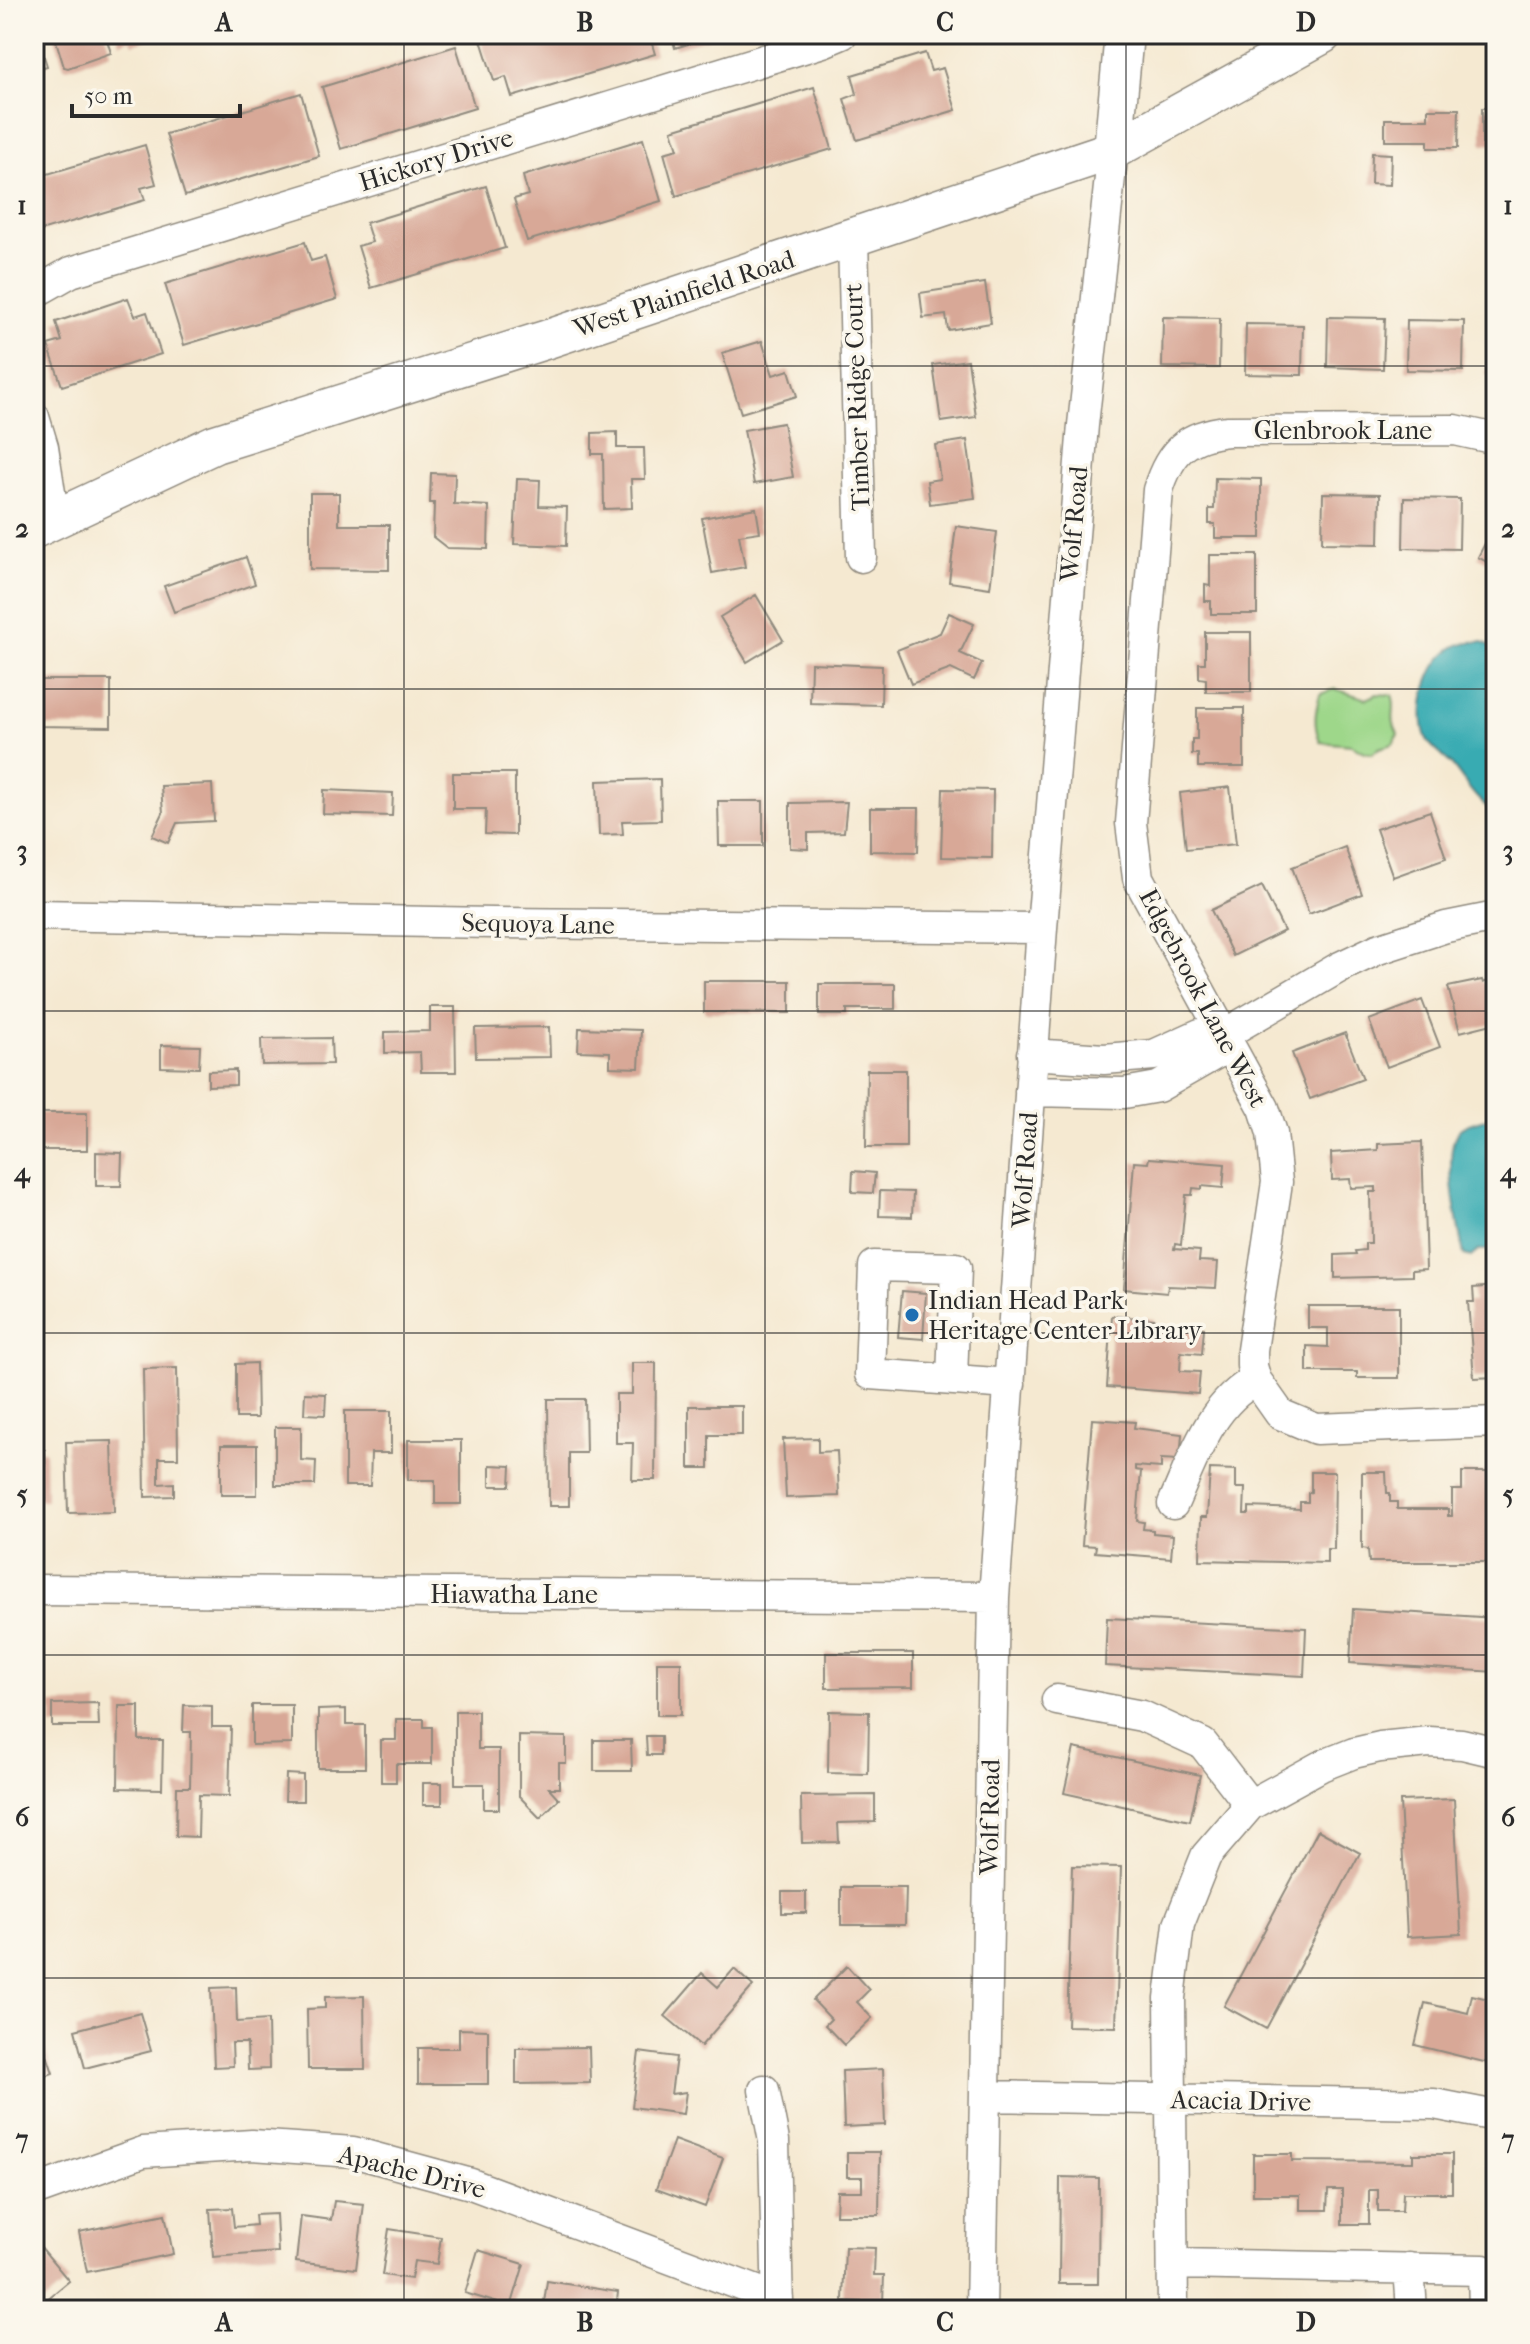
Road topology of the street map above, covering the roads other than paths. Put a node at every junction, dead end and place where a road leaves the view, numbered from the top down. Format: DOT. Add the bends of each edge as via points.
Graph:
graph roads {
  1 [pos="842,34"];
  2 [pos="1124,34"];
  3 [pos="1323,34"];
  4 [pos="1113,150"];
  5 [pos="853,238"];
  6 [pos="34,293"];
  7 [pos="34,417"];
  8 [pos="1496,439"];
  9 [pos="1190,441"];
  10 [pos="41,516"];
  11 [pos="861,557"];
  12 [pos="35,915"];
  13 [pos="1496,917"];
  14 [pos="1042,928"];
  15 [pos="1225,1034"];
  16 [pos="1032,1054"];
  17 [pos="1030,1091"];
  18 [pos="952,1379"];
  19 [pos="1256,1380"];
  20 [pos="1010,1384"];
  21 [pos="1496,1422"];
  22 [pos="1173,1504"];
  23 [pos="34,1590"];
  24 [pos="994,1597"];
  25 [pos="1057,1700"];
  26 [pos="1496,1752"];
  27 [pos="1250,1805"];
  28 [pos="764,2090"];
  29 [pos="985,2096"];
  30 [pos="1172,2101"];
  31 [pos="1496,2116"];
  32 [pos="34,2191"];
  33 [pos="1174,2264"];
  34 [pos="1409,2268"];
  35 [pos="778,2305"];
  36 [pos="981,2310"];
  37 [pos="1173,2310"];
  38 [pos="1412,2310"];
  39 [pos="1484,2310"];
  1 -- 6 [label="street, Hickory Drive" via="71,272"];
  2 -- 4 [label="main road, Wolf Road"];
  3 -- 4 [label="main road, West Plainfield Road"];
  4 -- 5 [label="main road, West Plainfield Road"];
  4 -- 14 [label="street, Wolf Road" via="1083,425"];
  5 -- 10 [label="main road, West Plainfield Road" via="215,444"];
  5 -- 11 [label="street, Timber Ridge Court"];
  7 -- 10 [label="street" via="43,447"];
  8 -- 9 [label="street, Glenbrook Lane" via="1455,430 1290,430 1228,431"];
  9 -- 15 [label="street, Edgebrook Lane West" via="1169,462 1158,490 1131,823 1138,878"];
  12 -- 14 [label="street, Sequoya Lane"];
  13 -- 15 [label="street" via="1378,949"];
  14 -- 16 [label="street, Wolf Road"];
  15 -- 16 [label="street" via="1200,1034 1154,1055 1104,1059"];
  15 -- 17 [label="street" via="1219,1052 1158,1087 1124,1093"];
  15 -- 19 [label="street, Edgebrook Lane West" via="1264,1108 1275,1153 1277,1182 1252,1350"];
  16 -- 17 [label="street, Wolf Road"];
  17 -- 20 [label="street, Wolf Road"];
  18 -- 18 [label="street" via="956,1268 874,1266 870,1374"];
  18 -- 20 [label="street"];
  19 -- 21 [label="street" via="1280,1414 1316,1429"];
  19 -- 22 [label="street" via="1237,1390 1206,1431"];
  20 -- 24 [label="street, Wolf Road"];
  23 -- 24 [label="street, Hiawatha Lane"];
  24 -- 29 [label="street, Wolf Road"];
  25 -- 27 [label="street" via="1142,1716 1203,1744"];
  26 -- 27 [label="street" via="1429,1742 1380,1747 1321,1766"];
  27 -- 30 [label="street" via="1206,1856 1179,1924 1170,1998"];
  28 -- 35 [label="street" via="774,2141"];
  29 -- 30 [label="street, Acacia Drive"];
  29 -- 36 [label="street, Wolf Road"];
  30 -- 31 [label="street, Acacia Drive" via="1434,2104"];
  30 -- 33 [label="street"];
  32 -- 35 [label="street, Apache Drive" via="143,2152 252,2145 353,2152 471,2184"];
  33 -- 34 [label="street"];
  33 -- 37 [label="street"];
  34 -- 38 [label="street"];
  34 -- 39 [label="street" via="1483,2270"];
}
